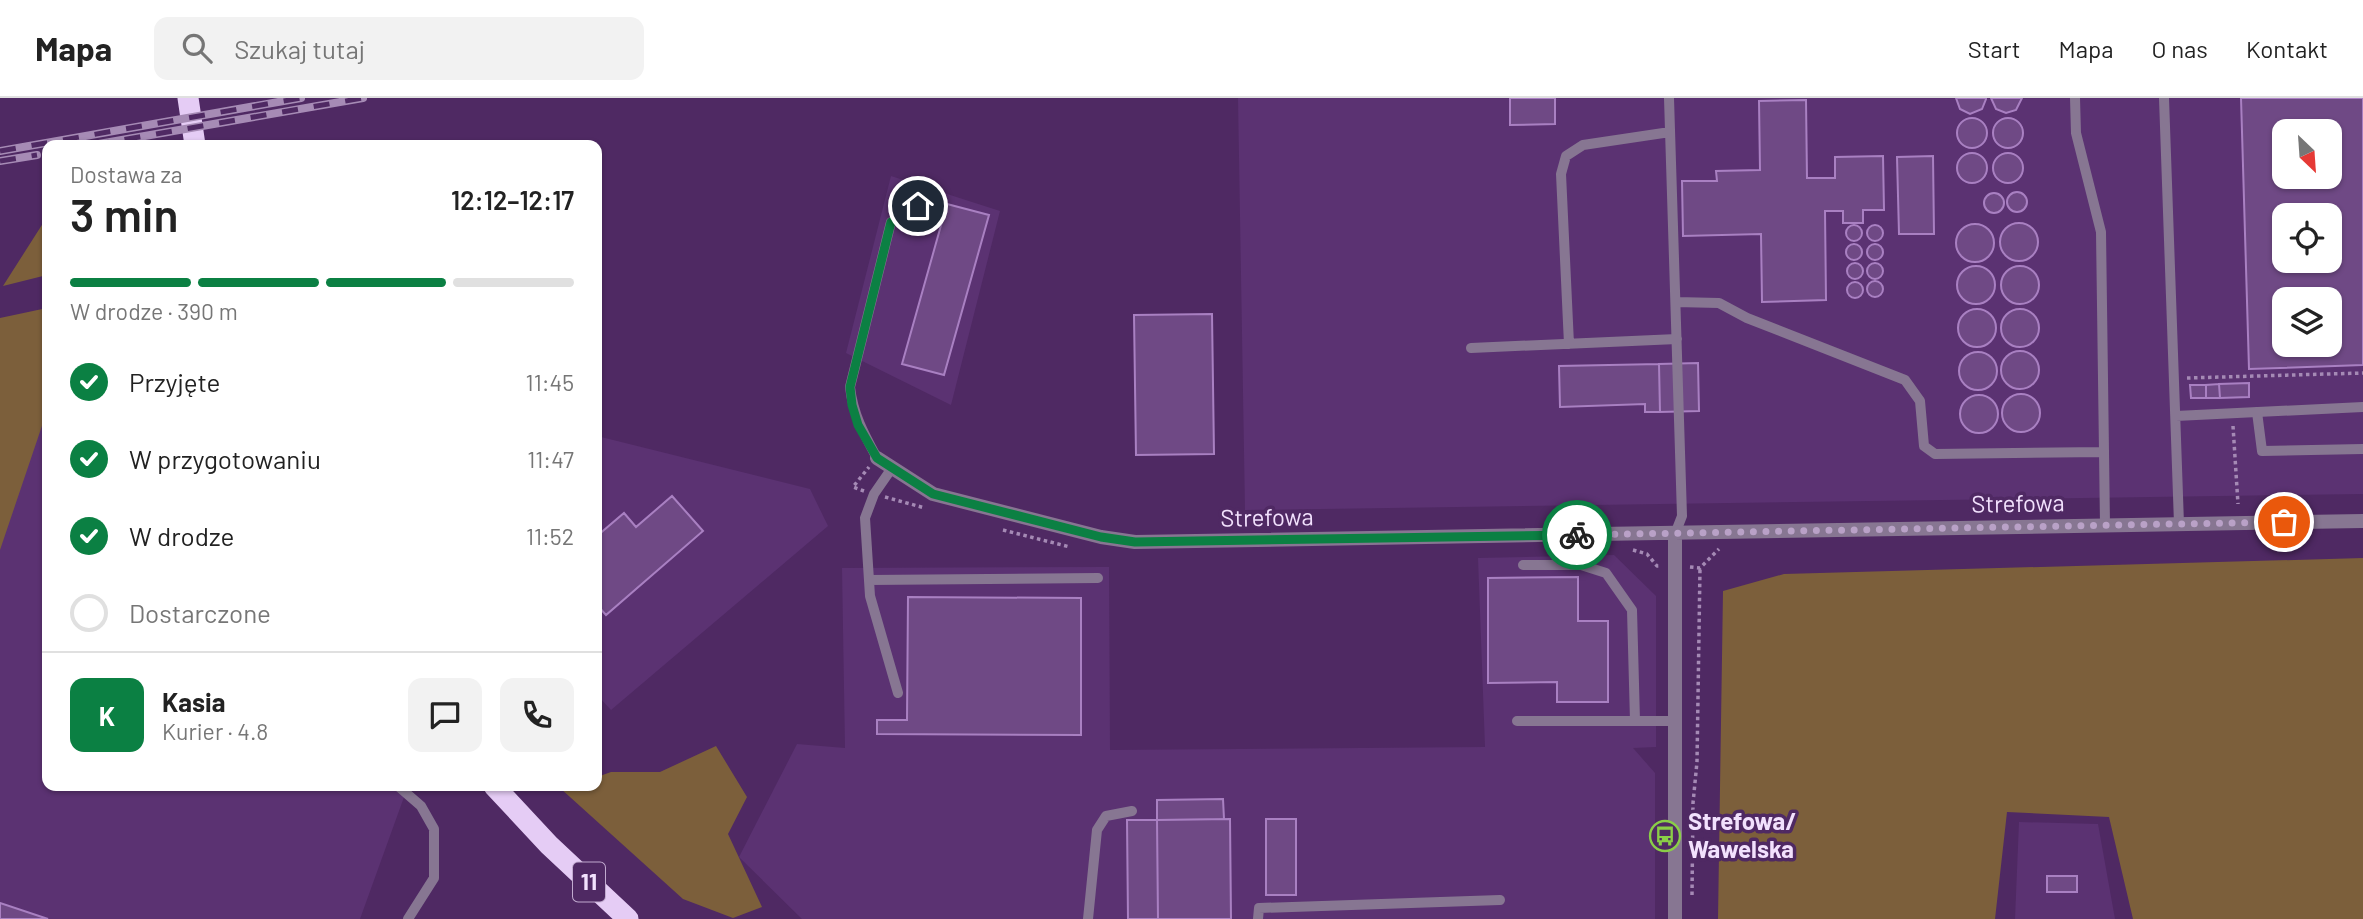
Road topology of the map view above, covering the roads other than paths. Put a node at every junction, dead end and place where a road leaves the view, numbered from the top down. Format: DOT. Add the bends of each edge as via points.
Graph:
graph roads {
  1 [pos="188,98"];
  2 [pos="1669,98"];
  3 [pos="2075,98"];
  4 [pos="2164,98"];
  5 [pos="1670,132"];
  6 [pos="194,140"];
  7 [pos="918,206"];
  8 [pos="1676,302"];
  9 [pos="1677,339"];
  10 [pos="1569,344"];
  11 [pos="1471,348"];
  12 [pos="2363,407"];
  13 [pos="2257,412"];
  14 [pos="2176,416"];
  15 [pos="2363,449"];
  16 [pos="2104,452"];
  17 [pos="877,458"];
  18 [pos="892,468"];
  19 [pos="2363,521"];
  20 [pos="2179,524"];
  21 [pos="2105,525"];
  22 [pos="1675,534"];
  23 [pos="1522,565"];
  24 [pos="1098,578"];
  25 [pos="869,580"];
  26 [pos="898,693"];
  27 [pos="1517,721"];
  28 [pos="1635,721"];
  29 [pos="1675,721"];
  30 [pos="404,791"];
  31 [pos="498,791"];
  32 [pos="1132,811"];
  33 [pos="1500,900"];
  34 [pos="408,919"];
  35 [pos="628,919"];
  36 [pos="1088,919"];
  37 [pos="1258,919"];
  38 [pos="1675,919"];
  1 -- 6 [label="highway"];
  2 -- 5 [label="lane"];
  3 -- 16 [label="lane" via="2076,133 2101,232"];
  4 -- 14 [label="lane"];
  5 -- 8 [label="lane"];
  5 -- 10 [label="lane" via="1583,145 1566,156 1561,174"];
  7 -- 17 [label="lane" via="891,222 850,387 858,425"];
  8 -- 9 [label="lane"];
  8 -- 16 [label="lane" via="1719,303 1905,380 1920,401 1924,446 1935,454"];
  9 -- 10 [label="lane"];
  9 -- 22 [label="lane" via="1682,516"];
  10 -- 11 [label="lane"];
  12 -- 13 [label="lane"];
  13 -- 14 [label="lane"];
  13 -- 15 [label="lane" via="2262,451"];
  14 -- 20 [label="lane"];
  16 -- 21 [label="lane"];
  17 -- 18 [label="street, Strefowa"];
  18 -- 22 [label="street, Strefowa" via="933,494 1135,542"];
  18 -- 25 [label="lane" via="865,518"];
  19 -- 20 [label="street, Strefowa"];
  20 -- 21 [label="street, Strefowa"];
  21 -- 22 [label="street, Strefowa"];
  22 -- 29 [label="street"];
  23 -- 28 [label="lane" via="1581,565 1606,572 1632,610"];
  24 -- 25 [label="lane"];
  25 -- 26 [label="lane"];
  27 -- 28 [label="lane"];
  28 -- 29 [label="lane"];
  29 -- 38 [label="street"];
  30 -- 34 [label="lane" via="421,806 434,829 434,878"];
  31 -- 35 [label="highway, 11"];
  32 -- 36 [label="lane" via="1107,816 1097,830"];
  33 -- 37 [label="lane" via="1259,908"];
}
